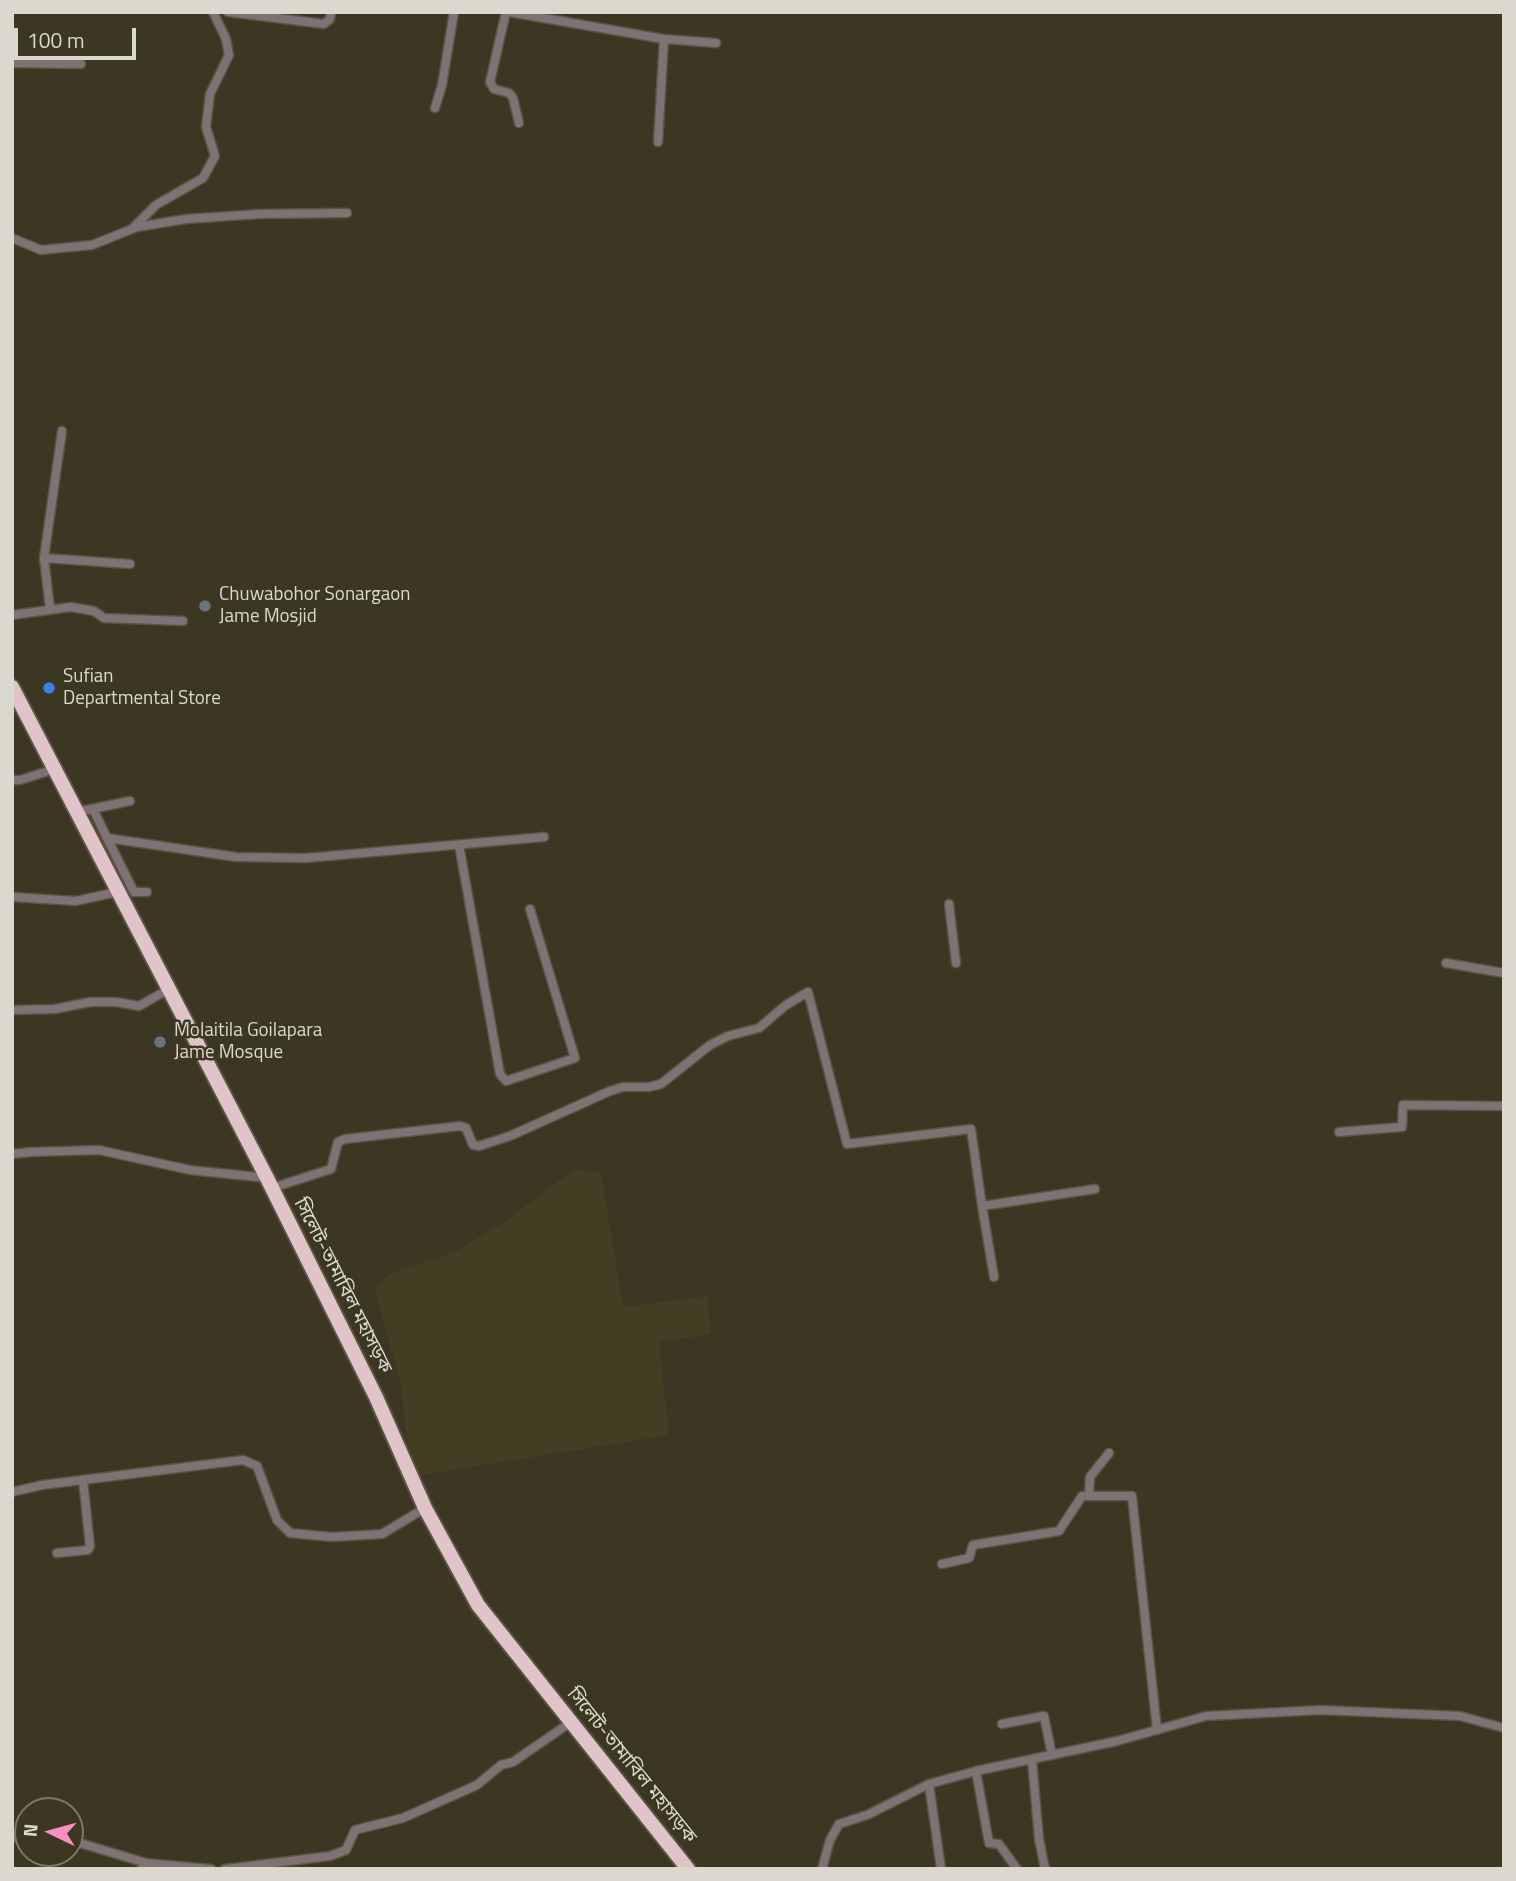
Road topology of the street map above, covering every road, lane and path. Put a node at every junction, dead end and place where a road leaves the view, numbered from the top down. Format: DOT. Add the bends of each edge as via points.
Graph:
graph roads {
  1 [pos="213,12"];
  2 [pos="228,12"];
  3 [pos="331,12"];
  4 [pos="454,12"];
  5 [pos="507,12"];
  6 [pos="664,39"];
  7 [pos="716,43"];
  8 [pos="12,63"];
  9 [pos="80,64"];
  10 [pos="435,108"];
  11 [pos="519,123"];
  12 [pos="658,142"];
  13 [pos="347,213"];
  14 [pos="131,230"];
  15 [pos="12,238"];
  16 [pos="62,431"];
  17 [pos="44,558"];
  18 [pos="130,564"];
  19 [pos="50,609"];
  20 [pos="12,615"];
  21 [pos="183,621"];
  22 [pos="12,687"];
  23 [pos="55,769"];
  24 [pos="12,780"];
  25 [pos="130,801"];
  26 [pos="93,809"];
  27 [pos="77,812"];
  28 [pos="544,837"];
  29 [pos="107,838"];
  30 [pos="458,845"];
  31 [pos="117,892"];
  32 [pos="147,892"];
  33 [pos="12,897"];
  34 [pos="949,904"];
  35 [pos="530,909"];
  36 [pos="956,963"];
  37 [pos="1446,963"];
  38 [pos="1504,973"];
  39 [pos="170,989"];
  40 [pos="12,1010"];
  41 [pos="1504,1106"];
  42 [pos="1339,1132"];
  43 [pos="12,1154"];
  44 [pos="269,1183"];
  45 [pos="1095,1189"];
  46 [pos="982,1206"];
  47 [pos="994,1277"];
  48 [pos="1109,1453"];
  49 [pos="83,1480"];
  50 [pos="12,1492"];
  51 [pos="1089,1496"];
  52 [pos="425,1508"];
  53 [pos="57,1553"];
  54 [pos="942,1564"];
  55 [pos="571,1722"];
  56 [pos="1002,1724"];
  57 [pos="1504,1728"];
  58 [pos="1157,1730"];
  59 [pos="1052,1755"];
  60 [pos="1032,1759"];
  61 [pos="976,1771"];
  62 [pos="929,1784"];
  63 [pos="84,1844"];
  64 [pos="143,1866"];
  65 [pos="211,1869"];
  66 [pos="225,1869"];
  67 [pos="688,1869"];
  68 [pos="822,1869"];
  69 [pos="941,1869"];
  70 [pos="1017,1869"];
  71 [pos="1045,1869"];
  1 -- 14 [label="street" via="229,55 210,94 206,127 215,156 203,178 156,205"];
  2 -- 3 [label="street" via="324,24"];
  4 -- 10 [label="street"];
  5 -- 6 [label="street"];
  5 -- 11 [label="street" via="490,82 513,98"];
  6 -- 7 [label="street"];
  6 -- 12 [label="street"];
  8 -- 9 [label="street"];
  13 -- 14 [label="street" via="186,219"];
  14 -- 15 [label="street" via="92,245 41,250"];
  16 -- 17 [label="street"];
  17 -- 18 [label="street"];
  17 -- 19 [label="street"];
  19 -- 20 [label="street"];
  19 -- 21 [label="street" via="71,607 104,618"];
  22 -- 23 [label="highway, সিলেট-তামাবিল মহাসড়ক"];
  23 -- 24 [label="street"];
  23 -- 27 [label="highway, সিলেট-তামাবিল মহাসড়ক"];
  25 -- 26 [label="street"];
  26 -- 27 [label="street"];
  26 -- 29 [label="street"];
  27 -- 31 [label="highway, সিলেট-তামাবিল মহাসড়ক"];
  28 -- 30 [label="street"];
  29 -- 30 [label="street" via="236,857 306,858"];
  29 -- 32 [label="street" via="134,891"];
  30 -- 35 [label="street" via="500,1074 506,1081 575,1058"];
  31 -- 33 [label="street" via="76,901"];
  31 -- 39 [label="highway, সিলেট-তামাবিল মহাসড়ক"];
  34 -- 36 [label="street"];
  37 -- 38 [label="street"];
  39 -- 40 [label="street" via="139,1006 90,1002"];
  39 -- 44 [label="highway, সিলেট-তামাবিল মহাসড়ক"];
  41 -- 42 [label="street" via="1403,1105 1402,1127"];
  43 -- 44 [label="street" via="99,1150"];
  44 -- 46 [label="street" via="331,1168 338,1142 345,1139 460,1126 466,1128 473,1144 480,1146 610,1091 661,1084 710,1045 760,1028 808,992 847,1144 971,1129"];
  44 -- 52 [label="highway, সিলেট-তামাবিল মহাসড়ক" via="376,1396"];
  45 -- 46 [label="street"];
  46 -- 47 [label="street"];
  48 -- 51 [label="street" via="1090,1477"];
  49 -- 50 [label="street"];
  49 -- 52 [label="street" via="243,1460 257,1466 277,1520 290,1533 332,1537 382,1534"];
  49 -- 53 [label="street" via="90,1546"];
  51 -- 54 [label="street" via="1082,1496 1059,1531 973,1545 969,1558"];
  51 -- 58 [label="street" via="1132,1496"];
  52 -- 55 [label="highway, সিলেট-তামাবিল মহাসড়ক" via="478,1605"];
  55 -- 66 [label="street" via="458,1795 403,1818 355,1830 346,1850 331,1856"];
  55 -- 67 [label="highway, সিলেট-তামাবিল মহাসড়ক"];
  56 -- 59 [label="street" via="1044,1716"];
  57 -- 58 [label="street" via="1460,1716 1321,1710 1206,1716"];
  58 -- 59 [label="street"];
  59 -- 60 [label="street"];
  60 -- 61 [label="street"];
  60 -- 71 [label="street"];
  61 -- 62 [label="street"];
  61 -- 70 [label="street" via="989,1843 999,1844"];
  62 -- 68 [label="street" via="839,1824"];
  62 -- 69 [label="street"];
  63 -- 64 [label="street"];
  64 -- 65 [label="street"];
}
